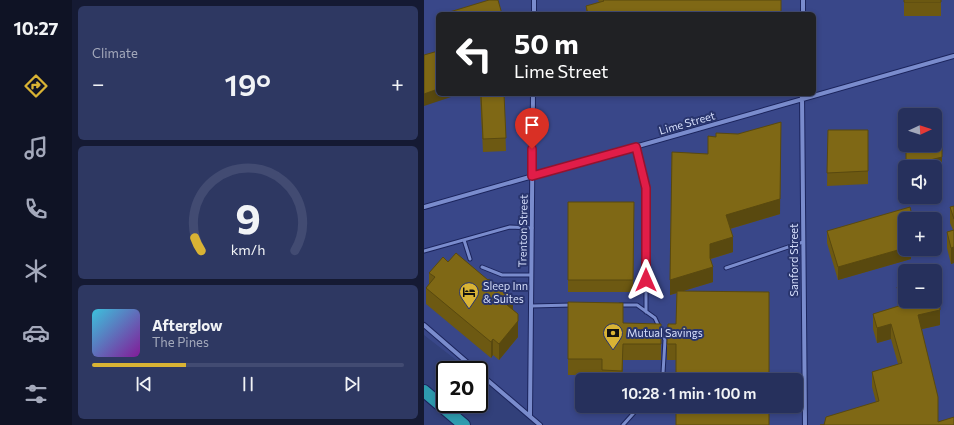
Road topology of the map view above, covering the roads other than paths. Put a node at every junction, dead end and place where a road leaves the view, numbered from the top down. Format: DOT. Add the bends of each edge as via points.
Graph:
graph roads {
  1 [pos="534,0"];
  2 [pos="803,0"];
  3 [pos="534,12"];
  4 [pos="803,12"];
  5 [pos="954,56"];
  6 [pos="533,96"];
  7 [pos="802,96"];
  8 [pos="816,96"];
  9 [pos="816,96"];
  10 [pos="802,100"];
  11 [pos="636,147"];
  12 [pos="532,176"];
  13 [pos="424,207"];
  14 [pos="532,228"];
  15 [pos="464,240"];
  16 [pos="803,242"];
  17 [pos="424,251"];
  18 [pos="470,259"];
  19 [pos="482,267"];
  20 [pos="726,268"];
  21 [pos="531,275"];
  22 [pos="615,305"];
  23 [pos="531,306"];
  24 [pos="577,306"];
  25 [pos="646,312"];
  26 [pos="424,325"];
  27 [pos="466,361"];
  28 [pos="664,373"];
  29 [pos="488,381"];
  30 [pos="424,391"];
  31 [pos="634,413"];
  32 [pos="530,416"];
  33 [pos="464,425"];
  34 [pos="540,425"];
  35 [pos="623,425"];
  36 [pos="805,425"];
  1 -- 3 [label="street"];
  2 -- 4 [label="street"];
  5 -- 9 [label="street, Lime Street"];
  6 -- 12 [label="street, Trenton Street"];
  7 -- 10 [label="street, Sanford Street"];
  8 -- 10 [label="street, Lime Street"];
  10 -- 11 [label="street, Lime Street"];
  10 -- 16 [label="street, Sanford Street"];
  11 -- 12 [label="street, Lime Street"];
  11 -- 25 [label="lane" via="646,188"];
  12 -- 13 [label="street, Lime Street"];
  12 -- 14 [label="street, Trenton Street"];
  14 -- 15 [label="lane" via="510,227"];
  14 -- 21 [label="street, Trenton Street"];
  15 -- 17 [label="lane"];
  15 -- 18 [label="lane"];
  16 -- 20 [label="lane"];
  16 -- 36 [label="street, Sanford Street"];
  19 -- 21 [label="lane" via="502,275"];
  21 -- 23 [label="street, Trenton Street"];
  22 -- 25 [label="lane" via="638,305"];
  23 -- 24 [label="lane"];
  23 -- 32 [label="street, Trenton Street"];
  25 -- 28 [label="lane" via="655,318 664,340"];
  26 -- 27 [label="street"];
  29 -- 32 [label="street"];
  30 -- 33 [label="highway"];
  31 -- 35 [label="lane"];
  32 -- 34 [label="street"];
}
